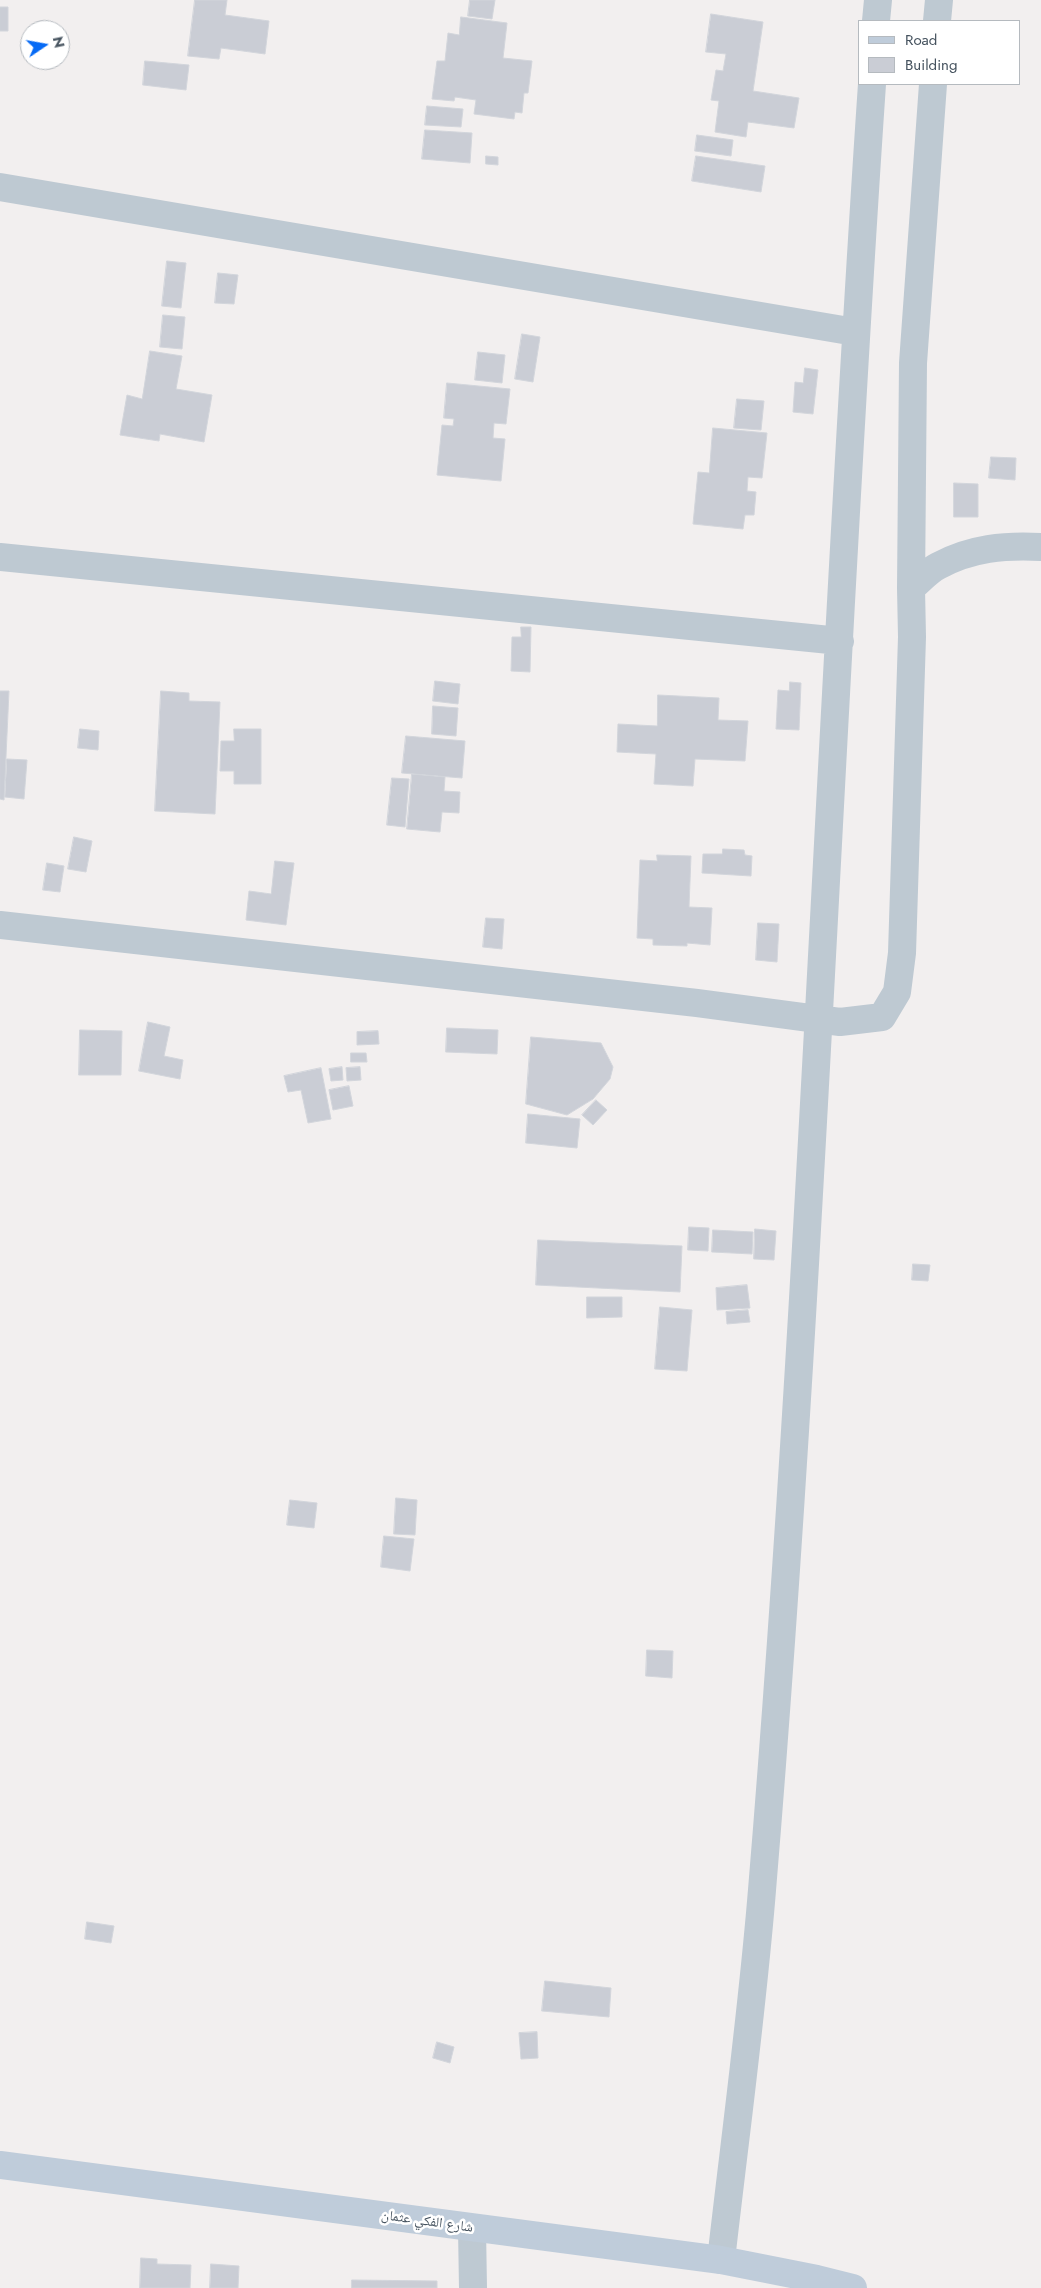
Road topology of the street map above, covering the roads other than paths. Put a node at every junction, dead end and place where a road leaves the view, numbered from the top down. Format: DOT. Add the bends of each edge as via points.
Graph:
graph roads {
  1 [pos="878,0"];
  2 [pos="939,0"];
  3 [pos="876,20"];
  4 [pos="938,20"];
  5 [pos="872,85"];
  6 [pos="933,85"];
  7 [pos="0,187"];
  8 [pos="855,332"];
  9 [pos="1041,547"];
  10 [pos="0,557"];
  11 [pos="911,588"];
  12 [pos="840,641"];
  13 [pos="0,925"];
  14 [pos="818,1018"];
  15 [pos="0,2165"];
  16 [pos="472,2228"];
  17 [pos="721,2260"];
  18 [pos="817,2283"];
  19 [pos="473,2288"];
  20 [pos="853,2288"];
  1 -- 3 [label="street"];
  2 -- 4 [label="street"];
  5 -- 8 [label="street"];
  6 -- 11 [label="street" via="913,363"];
  7 -- 8 [label="street"];
  8 -- 12 [label="street"];
  9 -- 11 [label="street" via="1006,545 960,556 937,566"];
  10 -- 12 [label="street"];
  11 -- 14 [label="street" via="902,953 898,992 882,1017 840,1022"];
  12 -- 14 [label="street"];
  13 -- 14 [label="street"];
  14 -- 17 [label="street" via="794,1440 762,1895"];
  15 -- 16 [label="street, شارع الفكي عثمان"];
  16 -- 17 [label="street, شارع الفكي عثمان"];
  16 -- 19 [label="street"];
  17 -- 18 [label="street, شارع الفكي عثمان"];
  18 -- 20 [label="street, شارع الفكي عثمان"];
}
